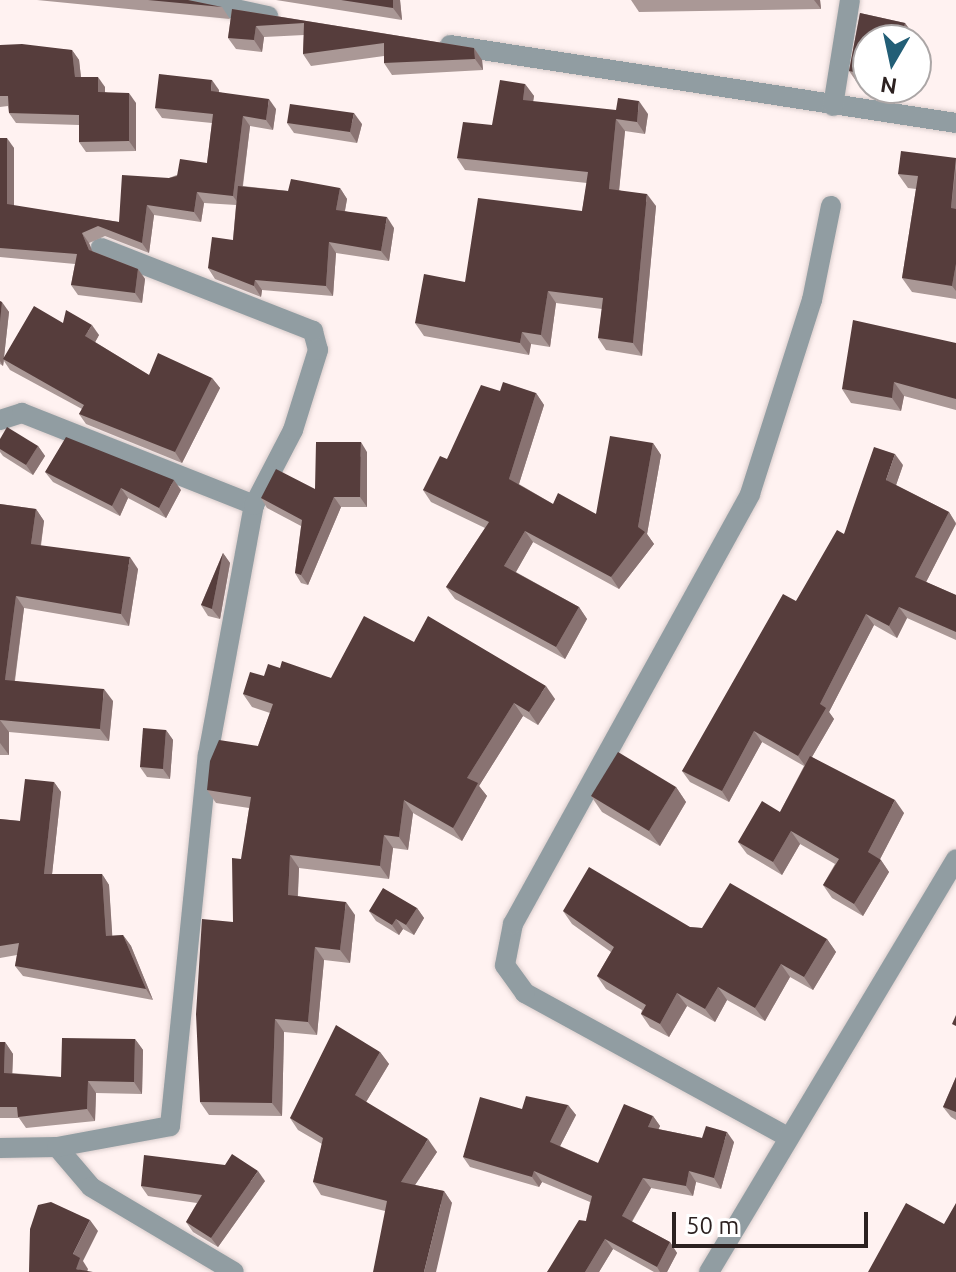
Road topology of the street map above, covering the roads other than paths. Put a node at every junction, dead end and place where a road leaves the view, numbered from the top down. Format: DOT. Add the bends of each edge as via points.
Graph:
graph roads {
  1 [pos="194,0"];
  2 [pos="850,0"];
  3 [pos="296,20"];
  4 [pos="422,40"];
  5 [pos="833,106"];
  6 [pos="956,123"];
  7 [pos="831,206"];
  8 [pos="101,248"];
  9 [pos="0,420"];
  10 [pos="254,505"];
  11 [pos="956,859"];
  12 [pos="786,1136"];
  13 [pos="57,1147"];
  14 [pos="0,1148"];
  15 [pos="234,1272"];
  16 [pos="709,1272"];
  1 -- 3 [label="street"];
  2 -- 5 [label="street"];
  4 -- 5 [label="street"];
  5 -- 6 [label="street"];
  7 -- 12 [label="street" via="812,300 750,494 513,924 505,965 525,993"];
  8 -- 10 [label="street" via="313,331 318,350 293,430"];
  9 -- 10 [label="street" via="22,413"];
  10 -- 13 [label="street" via="208,755 177,1107 170,1126 153,1134"];
  11 -- 12 [label="street"];
  12 -- 16 [label="street"];
  13 -- 14 [label="street"];
  13 -- 15 [label="street" via="91,1187"];
}
